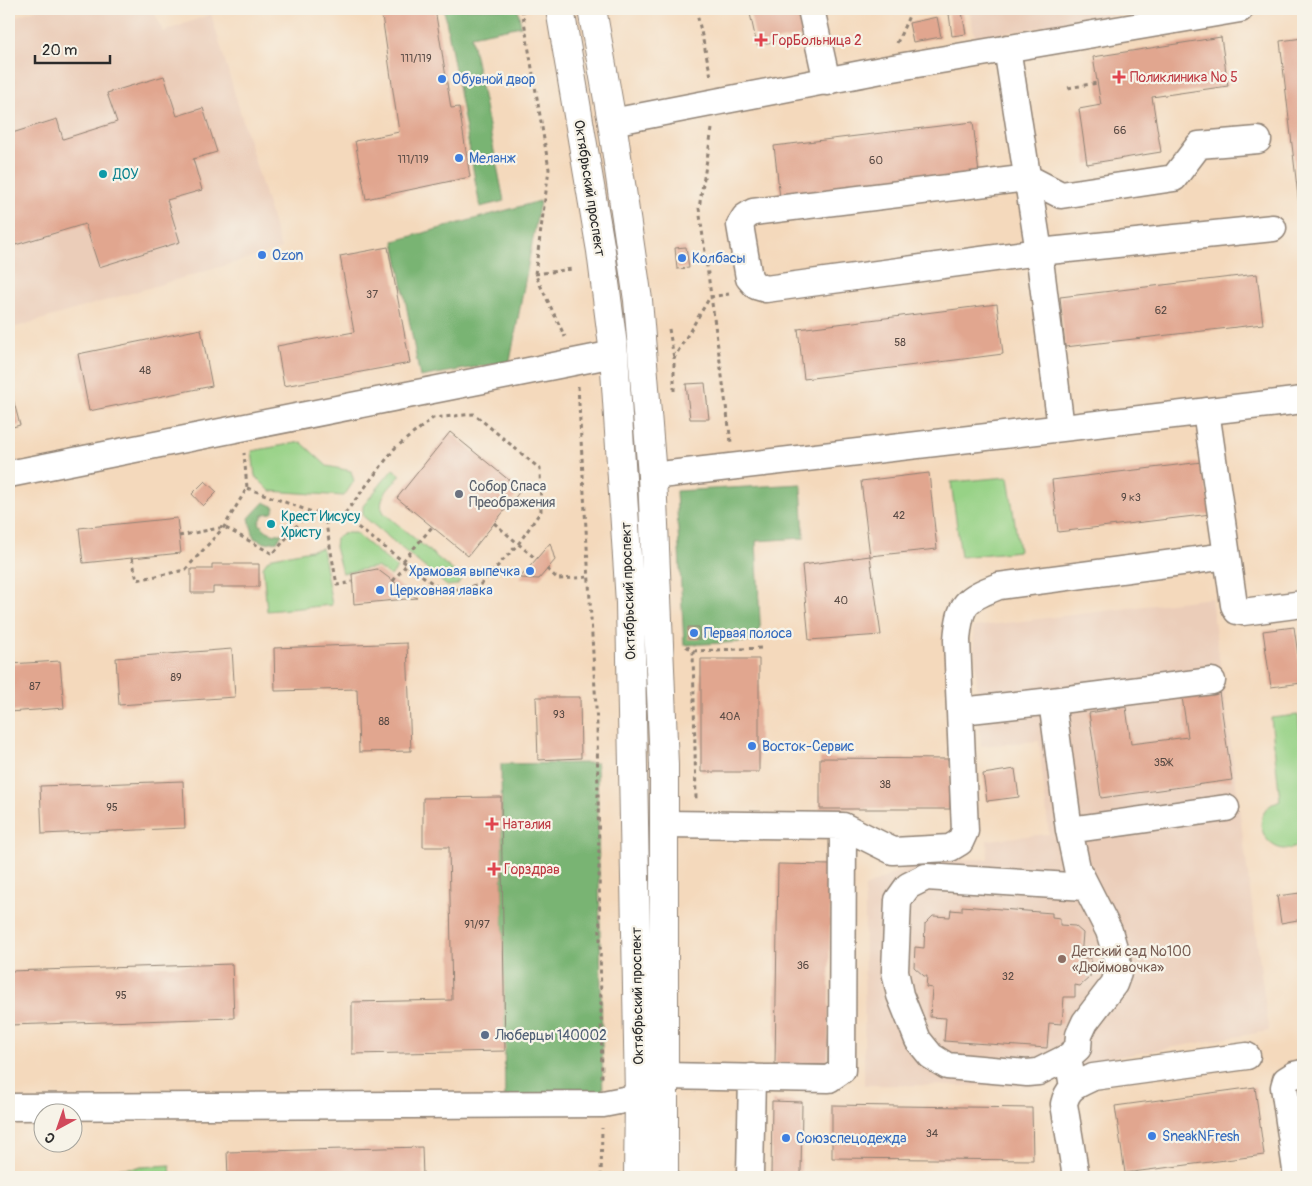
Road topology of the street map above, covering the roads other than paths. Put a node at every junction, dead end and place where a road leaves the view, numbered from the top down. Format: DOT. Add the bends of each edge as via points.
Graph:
graph roads {
  1 [pos="560,9"];
  2 [pos="592,9"];
  3 [pos="811,9"];
  4 [pos="1240,9"];
  5 [pos="1190,13"];
  6 [pos="1007,48"];
  7 [pos="827,82"];
  8 [pos="612,122"];
  9 [pos="1258,140"];
  10 [pos="1028,178"];
  11 [pos="1273,228"];
  12 [pos="1039,252"];
  13 [pos="614,354"];
  14 [pos="1303,400"];
  15 [pos="1206,411"];
  16 [pos="1061,428"];
  17 [pos="9,474"];
  18 [pos="652,476"];
  19 [pos="1227,556"];
  20 [pos="1303,604"];
  21 [pos="1212,682"];
  22 [pos="1052,701"];
  23 [pos="961,712"];
  24 [pos="1226,808"];
  25 [pos="664,824"];
  26 [pos="843,826"];
  27 [pos="1069,830"];
  28 [pos="893,851"];
  29 [pos="908,886"];
  30 [pos="1086,887"];
  31 [pos="1247,1056"];
  32 [pos="1068,1057"];
  33 [pos="1303,1073"];
  34 [pos="664,1076"];
  35 [pos="752,1077"];
  36 [pos="1073,1087"];
  37 [pos="639,1097"];
  38 [pos="9,1107"];
  39 [pos="750,1174"];
  40 [pos="638,1177"];
  41 [pos="664,1177"];
  42 [pos="1076,1177"];
  43 [pos="1296,1177"];
  1 -- 13 [label="main road, Октябрьский проспект"];
  2 -- 8 [label="main road, Октябрьский проспект"];
  3 -- 7 [label="street"];
  4 -- 5 [label="street"];
  5 -- 6 [label="street"];
  6 -- 7 [label="street"];
  6 -- 10 [label="street"];
  7 -- 8 [label="street"];
  8 -- 18 [label="main road, Октябрьский проспект" via="638,300"];
  9 -- 10 [label="street" via="1199,145 1174,178 1061,195"];
  10 -- 12 [label="street"];
  10 -- 12 [label="street" via="753,212 740,225 749,278 756,286 766,289"];
  11 -- 12 [label="street"];
  12 -- 16 [label="street"];
  13 -- 17 [label="street"];
  13 -- 37 [label="main road, Октябрьский проспект" via="630,603"];
  14 -- 15 [label="street"];
  15 -- 16 [label="street"];
  15 -- 19 [label="street"];
  16 -- 18 [label="street"];
  18 -- 25 [label="main road, Октябрьский проспект"];
  19 -- 20 [label="street" via="1237,611"];
  19 -- 23 [label="street" via="999,586 981,593 966,603 959,617"];
  21 -- 22 [label="street"];
  22 -- 23 [label="street"];
  22 -- 27 [label="street"];
  23 -- 28 [label="street" via="966,831 960,842 950,848"];
  24 -- 27 [label="street"];
  25 -- 26 [label="street"];
  25 -- 34 [label="main road, Октябрьский проспект"];
  26 -- 28 [label="street"];
  26 -- 35 [label="street" via="842,1070 829,1079"];
  27 -- 30 [label="street" via="1077,868"];
  28 -- 29 [label="street" via="897,872"];
  29 -- 30 [label="street" via="926,877"];
  29 -- 32 [label="street" via="898,900 895,971 900,995 918,1040 931,1056 947,1066 1027,1073 1038,1072"];
  30 -- 32 [label="street" via="1109,931 1118,973 1114,984 1085,1022 1078,1048"];
  31 -- 36 [label="street" via="1093,1077"];
  32 -- 36 [label="street"];
  33 -- 43 [label="street" via="1286,1080 1284,1087"];
  34 -- 35 [label="street"];
  34 -- 41 [label="main road, Октябрьский проспект"];
  35 -- 39 [label="street"];
  36 -- 42 [label="street" via="1064,1104"];
  37 -- 38 [label="street" via="603,1104"];
  37 -- 40 [label="main road, Октябрьский проспект"];
}
